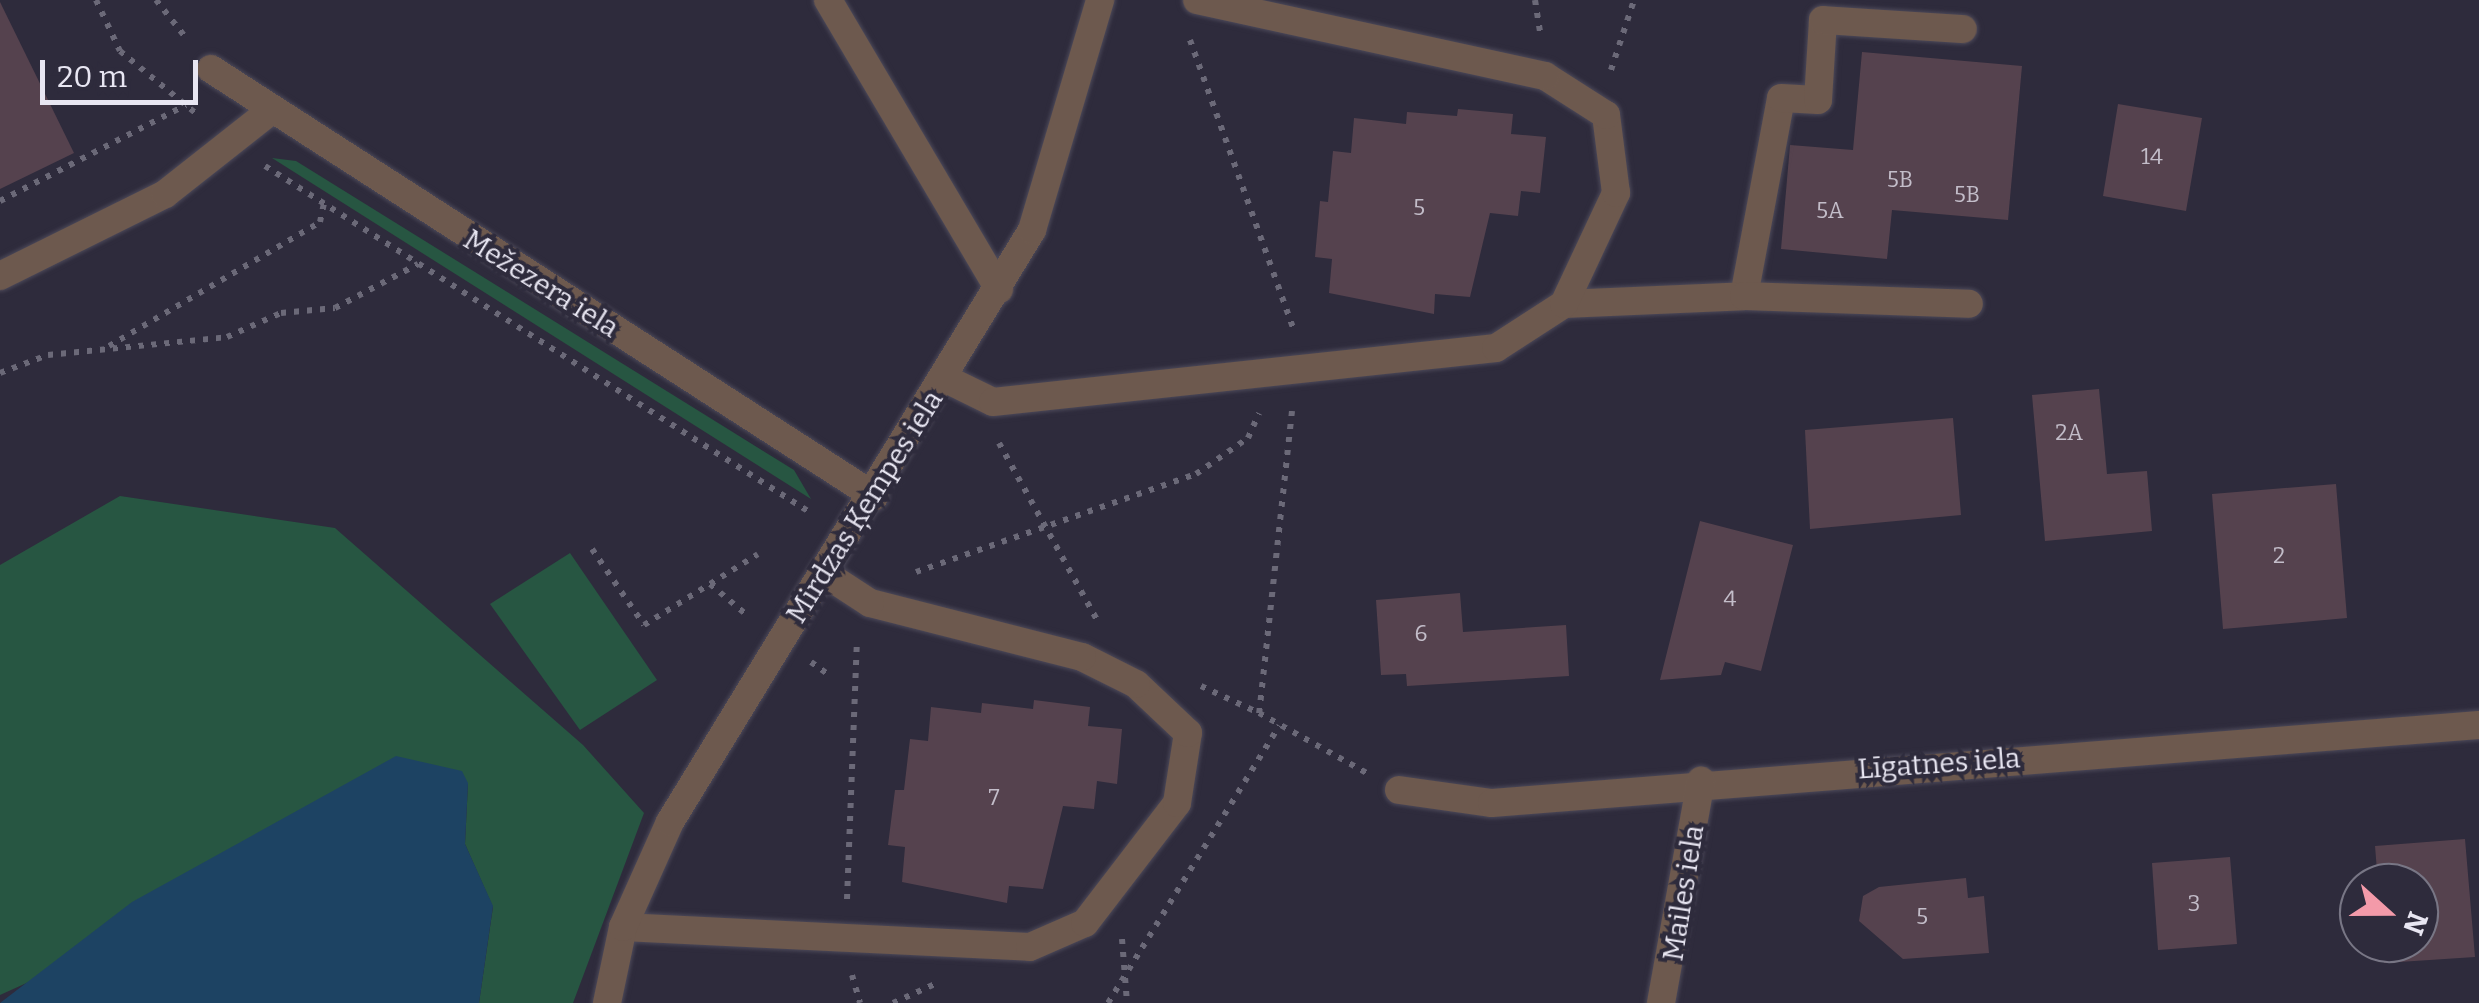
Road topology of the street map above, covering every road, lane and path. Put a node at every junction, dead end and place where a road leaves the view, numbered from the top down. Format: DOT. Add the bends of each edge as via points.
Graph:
graph roads {
  1 [pos="96,0"];
  2 [pos="828,0"];
  3 [pos="1100,0"];
  4 [pos="1197,0"];
  5 [pos="1634,0"];
  6 [pos="1963,29"];
  7 [pos="211,69"];
  8 [pos="186,105"];
  9 [pos="1598,110"];
  10 [pos="268,113"];
  11 [pos="233,146"];
  12 [pos="0,201"];
  13 [pos="324,204"];
  14 [pos="420,264"];
  15 [pos="0,276"];
  16 [pos="999,289"];
  17 [pos="1744,296"];
  18 [pos="1564,304"];
  19 [pos="1969,304"];
  20 [pos="100,352"];
  21 [pos="1297,371"];
  22 [pos="0,373"];
  23 [pos="946,379"];
  24 [pos="993,402"];
  25 [pos="874,496"];
  26 [pos="1047,530"];
  27 [pos="846,539"];
  28 [pos="592,550"];
  29 [pos="758,554"];
  30 [pos="824,574"];
  31 [pos="710,584"];
  32 [pos="864,614"];
  33 [pos="758,624"];
  34 [pos="1101,627"];
  35 [pos="1193,682"];
  36 [pos="1259,713"];
  37 [pos="2479,725"];
  38 [pos="1701,781"];
  39 [pos="1400,790"];
  40 [pos="623,927"];
  41 [pos="846,938"];
  42 [pos="608,1003"];
  43 [pos="860,1003"];
  44 [pos="1108,1003"];
  45 [pos="1661,1003"];
  1 -- 8 [label="path" via="120,51"];
  2 -- 16 [label="street"];
  3 -- 16 [label="street, Mirdzas Ķempes iela" via="1058,162"];
  4 -- 9 [label="street" via="1545,76"];
  5 -- 9 [label="path"];
  6 -- 17 [label="street" via="1822,20 1818,100 1782,98"];
  7 -- 10 [label="street, Mežezera iela"];
  8 -- 11 [label="path"];
  8 -- 12 [label="path"];
  9 -- 18 [label="street" via="1616,192"];
  10 -- 11 [label="street"];
  10 -- 25 [label="street, Mežezera iela"];
  11 -- 13 [label="path"];
  11 -- 15 [label="street" via="165,194"];
  13 -- 14 [label="path"];
  13 -- 20 [label="path" via="320,222"];
  14 -- 20 [label="path" via="335,308 282,313 208,340"];
  14 -- 27 [label="path"];
  16 -- 23 [label="street, Mirdzas Ķempes iela"];
  17 -- 18 [label="street"];
  17 -- 19 [label="street"];
  18 -- 21 [label="street" via="1496,348"];
  20 -- 22 [label="path" via="48,355"];
  21 -- 24 [label="street"];
  21 -- 26 [label="path" via="1248,438 1196,474"];
  23 -- 24 [label="street"];
  23 -- 25 [label="street, Mirdzas Ķempes iela"];
  24 -- 26 [label="path" via="997,438"];
  25 -- 27 [label="street, Mirdzas Ķempes iela"];
  26 -- 32 [label="path" via="912,573"];
  26 -- 34 [label="path"];
  27 -- 30 [label="street, Mirdzas Ķempes iela"];
  28 -- 31 [label="path" via="644,626"];
  29 -- 31 [label="path"];
  30 -- 32 [label="street"];
  30 -- 40 [label="street, Mirdzas Ķempes iela" via="684,795"];
  31 -- 33 [label="path"];
  32 -- 41 [label="path"];
  32 -- 41 [label="street" via="1101,664 1188,733 1177,802 1084,923 1030,948"];
  35 -- 36 [label="path"];
  37 -- 38 [label="street, Līgatnes iela"];
  38 -- 39 [label="street, Līgatnes iela" via="1492,803"];
  38 -- 45 [label="street, Mailes iela"];
  39 -- 44 [label="path" via="1278,726"];
  40 -- 41 [label="street"];
  40 -- 42 [label="street, Mirdzas Ķempes iela"];
  41 -- 43 [label="path"];
}
